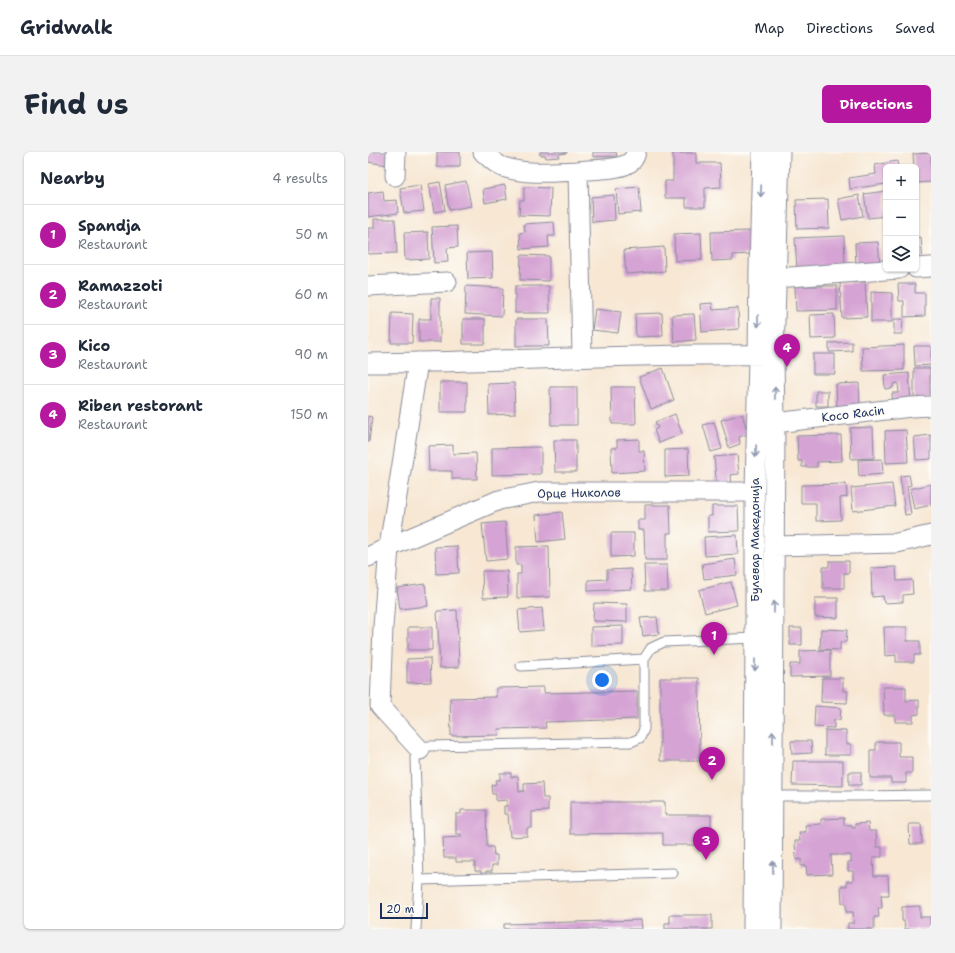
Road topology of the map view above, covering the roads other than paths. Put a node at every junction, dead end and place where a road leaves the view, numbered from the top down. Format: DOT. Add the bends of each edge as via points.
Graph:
graph roads {
  1 [pos="396,152"];
  2 [pos="483,152"];
  3 [pos="636,152"];
  4 [pos="762,152"];
  5 [pos="780,152"];
  6 [pos="578,170"];
  7 [pos="395,176"];
  8 [pos="931,267"];
  9 [pos="919,268"];
  10 [pos="883,270"];
  11 [pos="776,278"];
  12 [pos="447,282"];
  13 [pos="368,286"];
  14 [pos="766,355"];
  15 [pos="582,357"];
  16 [pos="418,362"];
  17 [pos="368,363"];
  18 [pos="931,406"];
  19 [pos="775,423"];
  20 [pos="754,492"];
  21 [pos="931,535"];
  22 [pos="774,546"];
  23 [pos="389,547"];
  24 [pos="368,557"];
  25 [pos="755,638"];
  26 [pos="644,659"];
  27 [pos="521,666"];
  28 [pos="374,708"];
  29 [pos="420,750"];
  30 [pos="931,795"];
  31 [pos="773,796"];
  32 [pos="673,873"];
  33 [pos="419,880"];
  34 [pos="416,929"];
  35 [pos="753,929"];
  36 [pos="772,929"];
  1 -- 7 [label="street"];
  2 -- 6 [label="street" via="502,167 541,172"];
  3 -- 6 [label="street" via="628,164 619,167"];
  4 -- 14 [label="street, Булевар Македонија, one-way" via="759,270"];
  5 -- 11 [label="street, Булевар Македонија"];
  6 -- 15 [label="street"];
  8 -- 9 [label="street"];
  10 -- 11 [label="street"];
  11 -- 14 [label="street, Булевар Македонија"];
  12 -- 13 [label="street"];
  14 -- 15 [label="street"];
  19 -- 14 [label="street, Булевар Македонија, one-way"];
  14 -- 20 [label="street, Булевар Македонија, one-way"];
  15 -- 16 [label="street"];
  16 -- 17 [label="street"];
  16 -- 23 [label="street"];
  18 -- 19 [label="street, Koco Racin"];
  19 -- 22 [label="street, Булевар Македонија"];
  20 -- 23 [label="street, Орце Николов" via="539,492 499,500"];
  20 -- 25 [label="street, Булевар Македонија"];
  21 -- 22 [label="street" via="897,543"];
  31 -- 22 [label="street, Булевар Македонија, one-way"];
  23 -- 24 [label="street, Орце Николов"];
  23 -- 28 [label="street"];
  25 -- 26 [label="lane" via="664,642 651,648"];
  25 -- 35 [label="street, Булевар Македонија, one-way"];
  26 -- 27 [label="lane"];
  26 -- 29 [label="lane" via="644,729 640,738 631,742 428,746"];
  28 -- 29 [label="street"];
  29 -- 33 [label="lane" via="415,758"];
  30 -- 31 [label="lane"];
  36 -- 31 [label="street, Булевар Македонија, one-way"];
  32 -- 33 [label="lane"];
  33 -- 34 [label="lane"];
}
